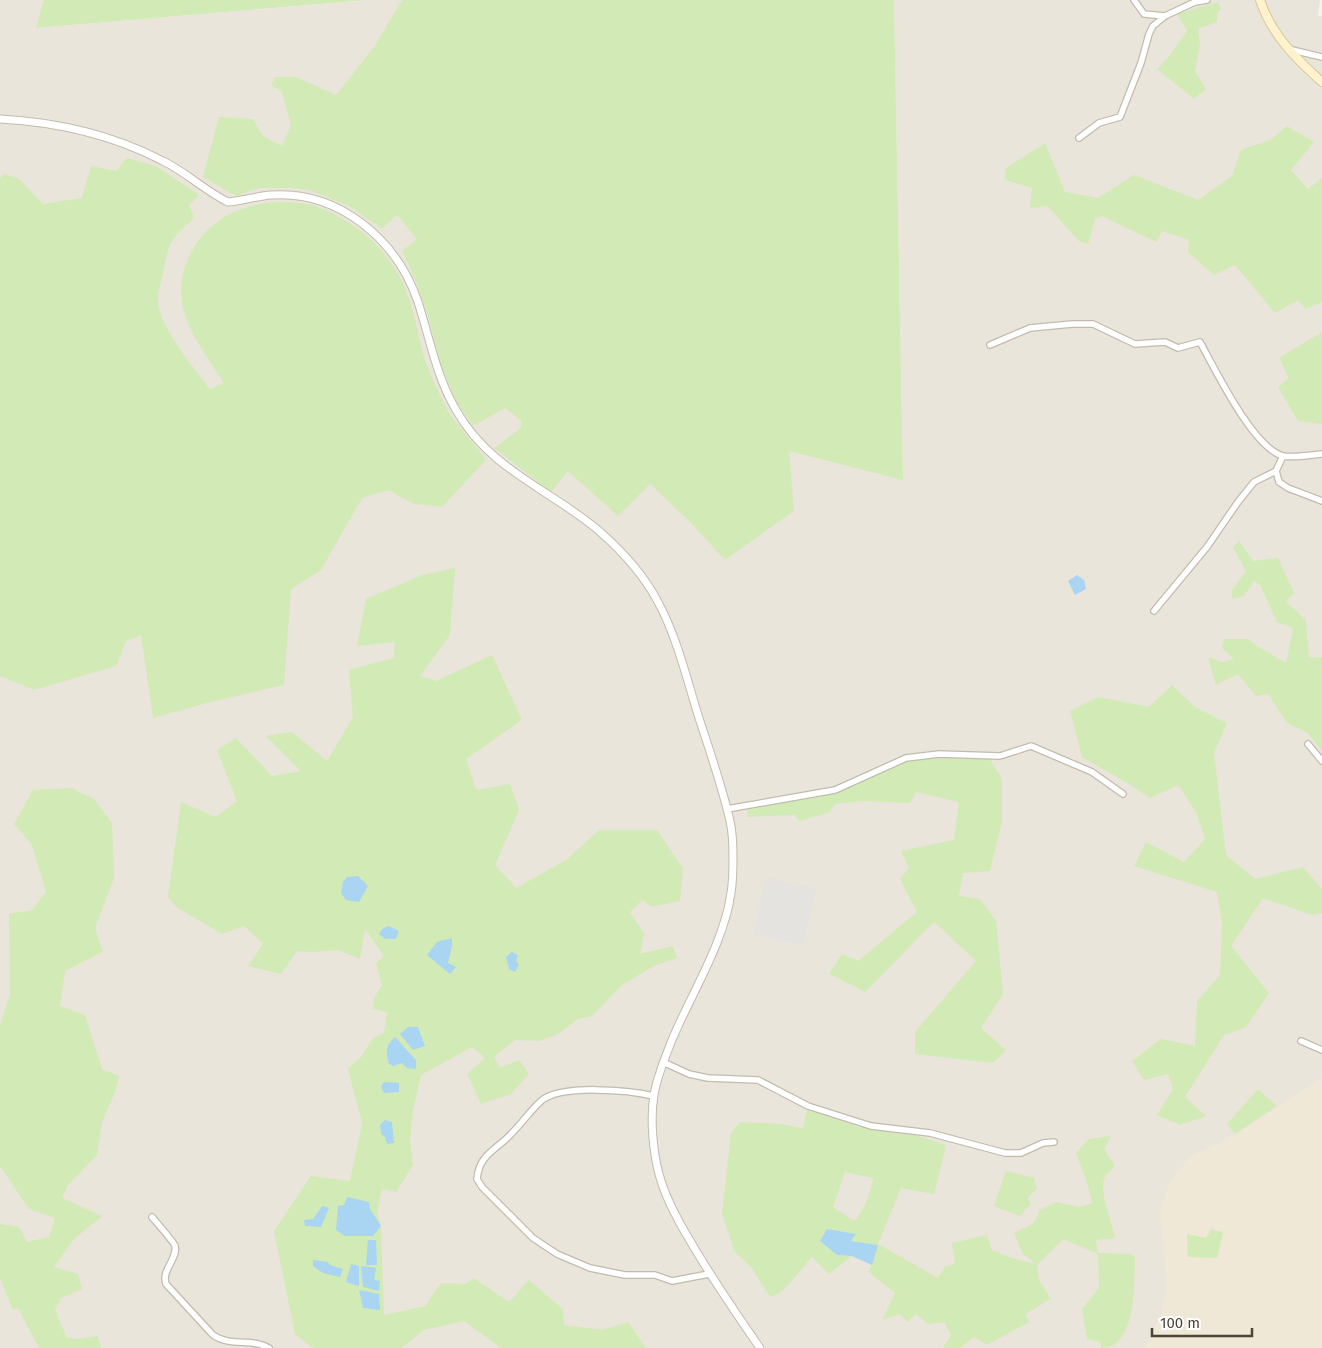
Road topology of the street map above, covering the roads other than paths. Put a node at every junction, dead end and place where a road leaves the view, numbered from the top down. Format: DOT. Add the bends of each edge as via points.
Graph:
graph roads {
  1 [pos="1134,0"];
  2 [pos="1207,0"];
  3 [pos="1260,0"];
  4 [pos="1165,16"];
  5 [pos="1288,48"];
  6 [pos="1322,57"];
  7 [pos="1322,82"];
  8 [pos="0,119"];
  9 [pos="1079,138"];
  10 [pos="990,345"];
  11 [pos="1322,454"];
  12 [pos="1283,456"];
  13 [pos="1276,471"];
  14 [pos="1322,501"];
  15 [pos="1154,611"];
  16 [pos="1308,744"];
  17 [pos="1322,761"];
  18 [pos="1124,794"];
  19 [pos="727,809"];
  20 [pos="1301,1042"];
  21 [pos="1322,1050"];
  22 [pos="663,1062"];
  23 [pos="654,1096"];
  24 [pos="1054,1142"];
  25 [pos="152,1217"];
  26 [pos="709,1274"];
  27 [pos="269,1348"];
  28 [pos="760,1348"];
  1 -- 4 [label="street" via="1144,14"];
  2 -- 4 [label="street"];
  3 -- 5 [label="main road" via="1270,24"];
  4 -- 9 [label="street" via="1149,34 1120,117 1099,123"];
  5 -- 6 [label="street"];
  5 -- 7 [label="main road"];
  8 -- 19 [label="street" via="42,123 125,144 165,161 228,202 270,195 314,199 367,226 383,241 413,292 437,371 466,428 495,459 581,516 600,533 642,577 657,600 667,619"];
  10 -- 12 [label="street" via="1030,328 1072,324 1093,324 1135,344 1165,342 1178,348 1200,342 1257,436"];
  11 -- 12 [label="street"];
  12 -- 13 [label="street"];
  13 -- 14 [label="street" via="1279,482 1288,488"];
  13 -- 15 [label="street" via="1254,482 1207,547"];
  16 -- 17 [label="street"];
  18 -- 19 [label="street" via="1092,772 1031,746 1000,756 939,754 906,758 835,790"];
  19 -- 22 [label="street" via="733,837 731,894 726,918"];
  20 -- 21 [label="street"];
  22 -- 23 [label="street"];
  22 -- 24 [label="street" via="708,1078 758,1080 808,1106 871,1126 930,1133 1005,1153 1021,1153"];
  23 -- 26 [label="street" via="655,1157 659,1175 675,1216"];
  23 -- 26 [label="street" via="596,1090 549,1096 480,1162 477,1179 533,1238 557,1254 590,1268 625,1275 655,1275 672,1281"];
  25 -- 27 [label="street" via="174,1243 174,1253 164,1275 166,1284 219,1339 253,1342"];
  26 -- 28 [label="street"];
}
